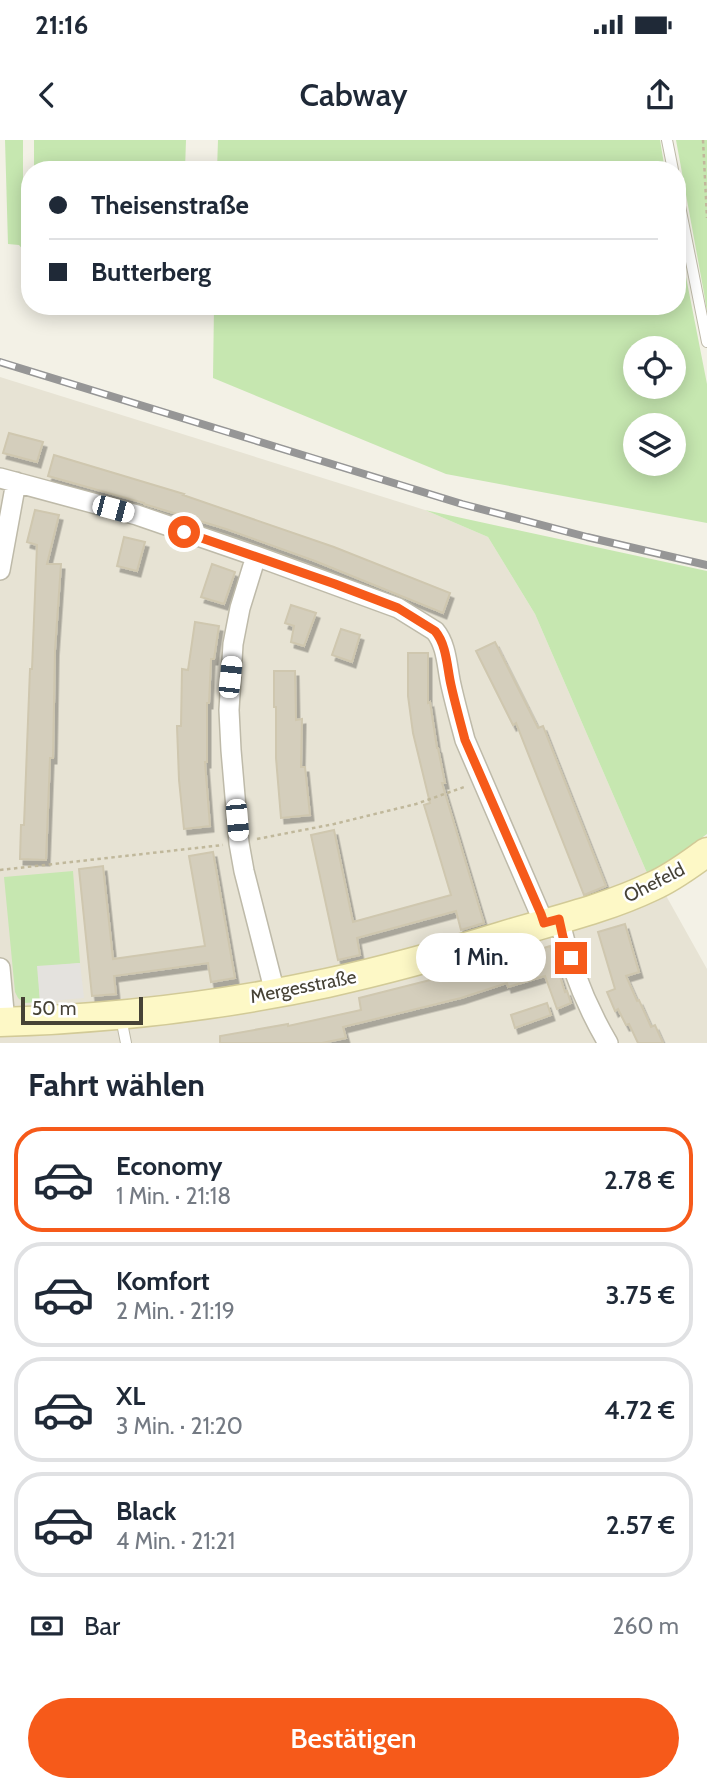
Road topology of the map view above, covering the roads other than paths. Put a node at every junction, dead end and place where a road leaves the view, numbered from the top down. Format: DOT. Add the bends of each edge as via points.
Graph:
graph roads {
  1 [pos="667,140"];
  2 [pos="671,161"];
  3 [pos="686,236"];
  4 [pos="707,342"];
  5 [pos="8,480"];
  6 [pos="256,556"];
  7 [pos="0,570"];
  8 [pos="707,852"];
  9 [pos="599,908"];
  10 [pos="552,921"];
  11 [pos="0,968"];
  12 [pos="275,993"];
  13 [pos="121,1014"];
  14 [pos="3,1022"];
  15 [pos="126,1043"];
  16 [pos="608,1043"];
  1 -- 2 [label="lane"];
  3 -- 4 [label="lane"];
  5 -- 6 [label="street" via="137,515"];
  5 -- 7 [label="street"];
  6 -- 10 [label="street" via="398,608 435,631 465,740 541,914"];
  6 -- 12 [label="street" via="233,644 230,750 239,843"];
  8 -- 9 [label="street, Ohefeld" via="654,886"];
  9 -- 10 [label="street, Mergesstraße"];
  10 -- 12 [label="street, Mergesstraße" via="423,959"];
  10 -- 16 [label="street"];
  11 -- 14 [label="street"];
  12 -- 13 [label="street, Mergesstraße"];
  13 -- 14 [label="street, Mergesstraße"];
  13 -- 15 [label="lane"];
}
